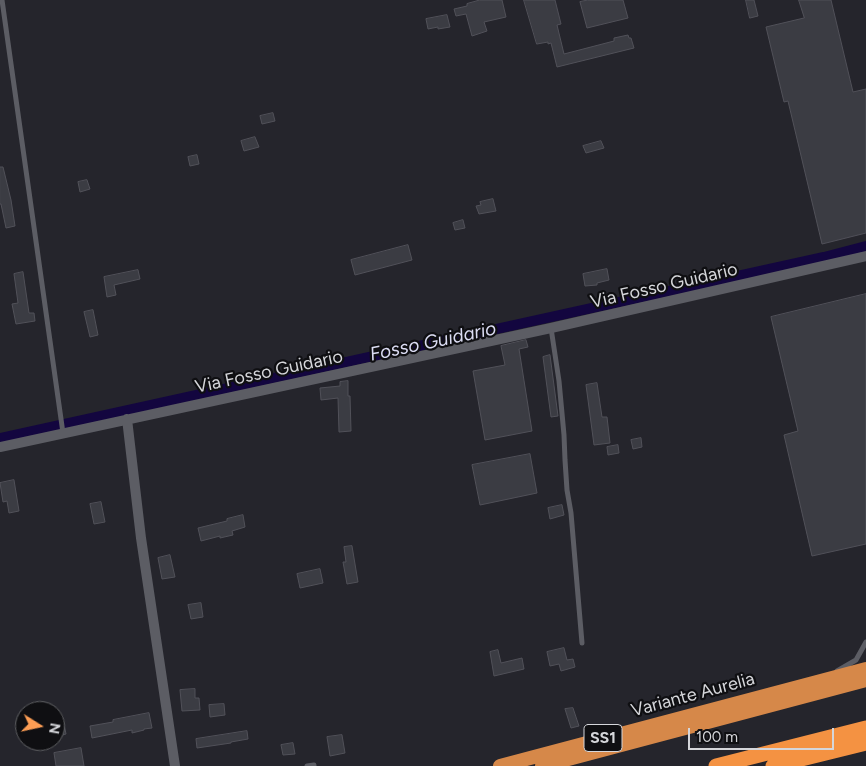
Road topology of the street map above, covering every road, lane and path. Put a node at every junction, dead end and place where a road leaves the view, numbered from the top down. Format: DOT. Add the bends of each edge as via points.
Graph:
graph roads {
  1 [pos="2,0"];
  2 [pos="866,256"];
  3 [pos="551,328"];
  4 [pos="127,419"];
  5 [pos="63,431"];
  6 [pos="0,447"];
  7 [pos="866,642"];
  8 [pos="582,643"];
  9 [pos="866,669"];
  10 [pos="823,680"];
  11 [pos="866,680"];
  12 [pos="866,728"];
  13 [pos="866,743"];
  14 [pos="314,765"];
  15 [pos="175,766"];
  16 [pos="307,766"];
  17 [pos="500,766"];
  18 [pos="542,766"];
  19 [pos="716,766"];
  20 [pos="773,766"];
  1 -- 5 [label="lane"];
  2 -- 3 [label="street, Via Fosso Guidario"];
  3 -- 4 [label="street, Via Fosso Guidario"];
  3 -- 8 [label="lane" via="559,381"];
  4 -- 5 [label="street, Via Fosso Guidario"];
  4 -- 15 [label="street"];
  5 -- 6 [label="street, Via Fosso Guidario"];
  7 -- 10 [label="lane" via="856,660"];
  9 -- 10 [label="highway, Variante Aurelia / SS1"];
  10 -- 17 [label="highway, Variante Aurelia / SS1"];
  11 -- 18 [label="highway, Variante Aurelia / SS1"];
  12 -- 19 [label="highway"];
  13 -- 20 [label="highway"];
  14 -- 16 [label="lane"];
}
